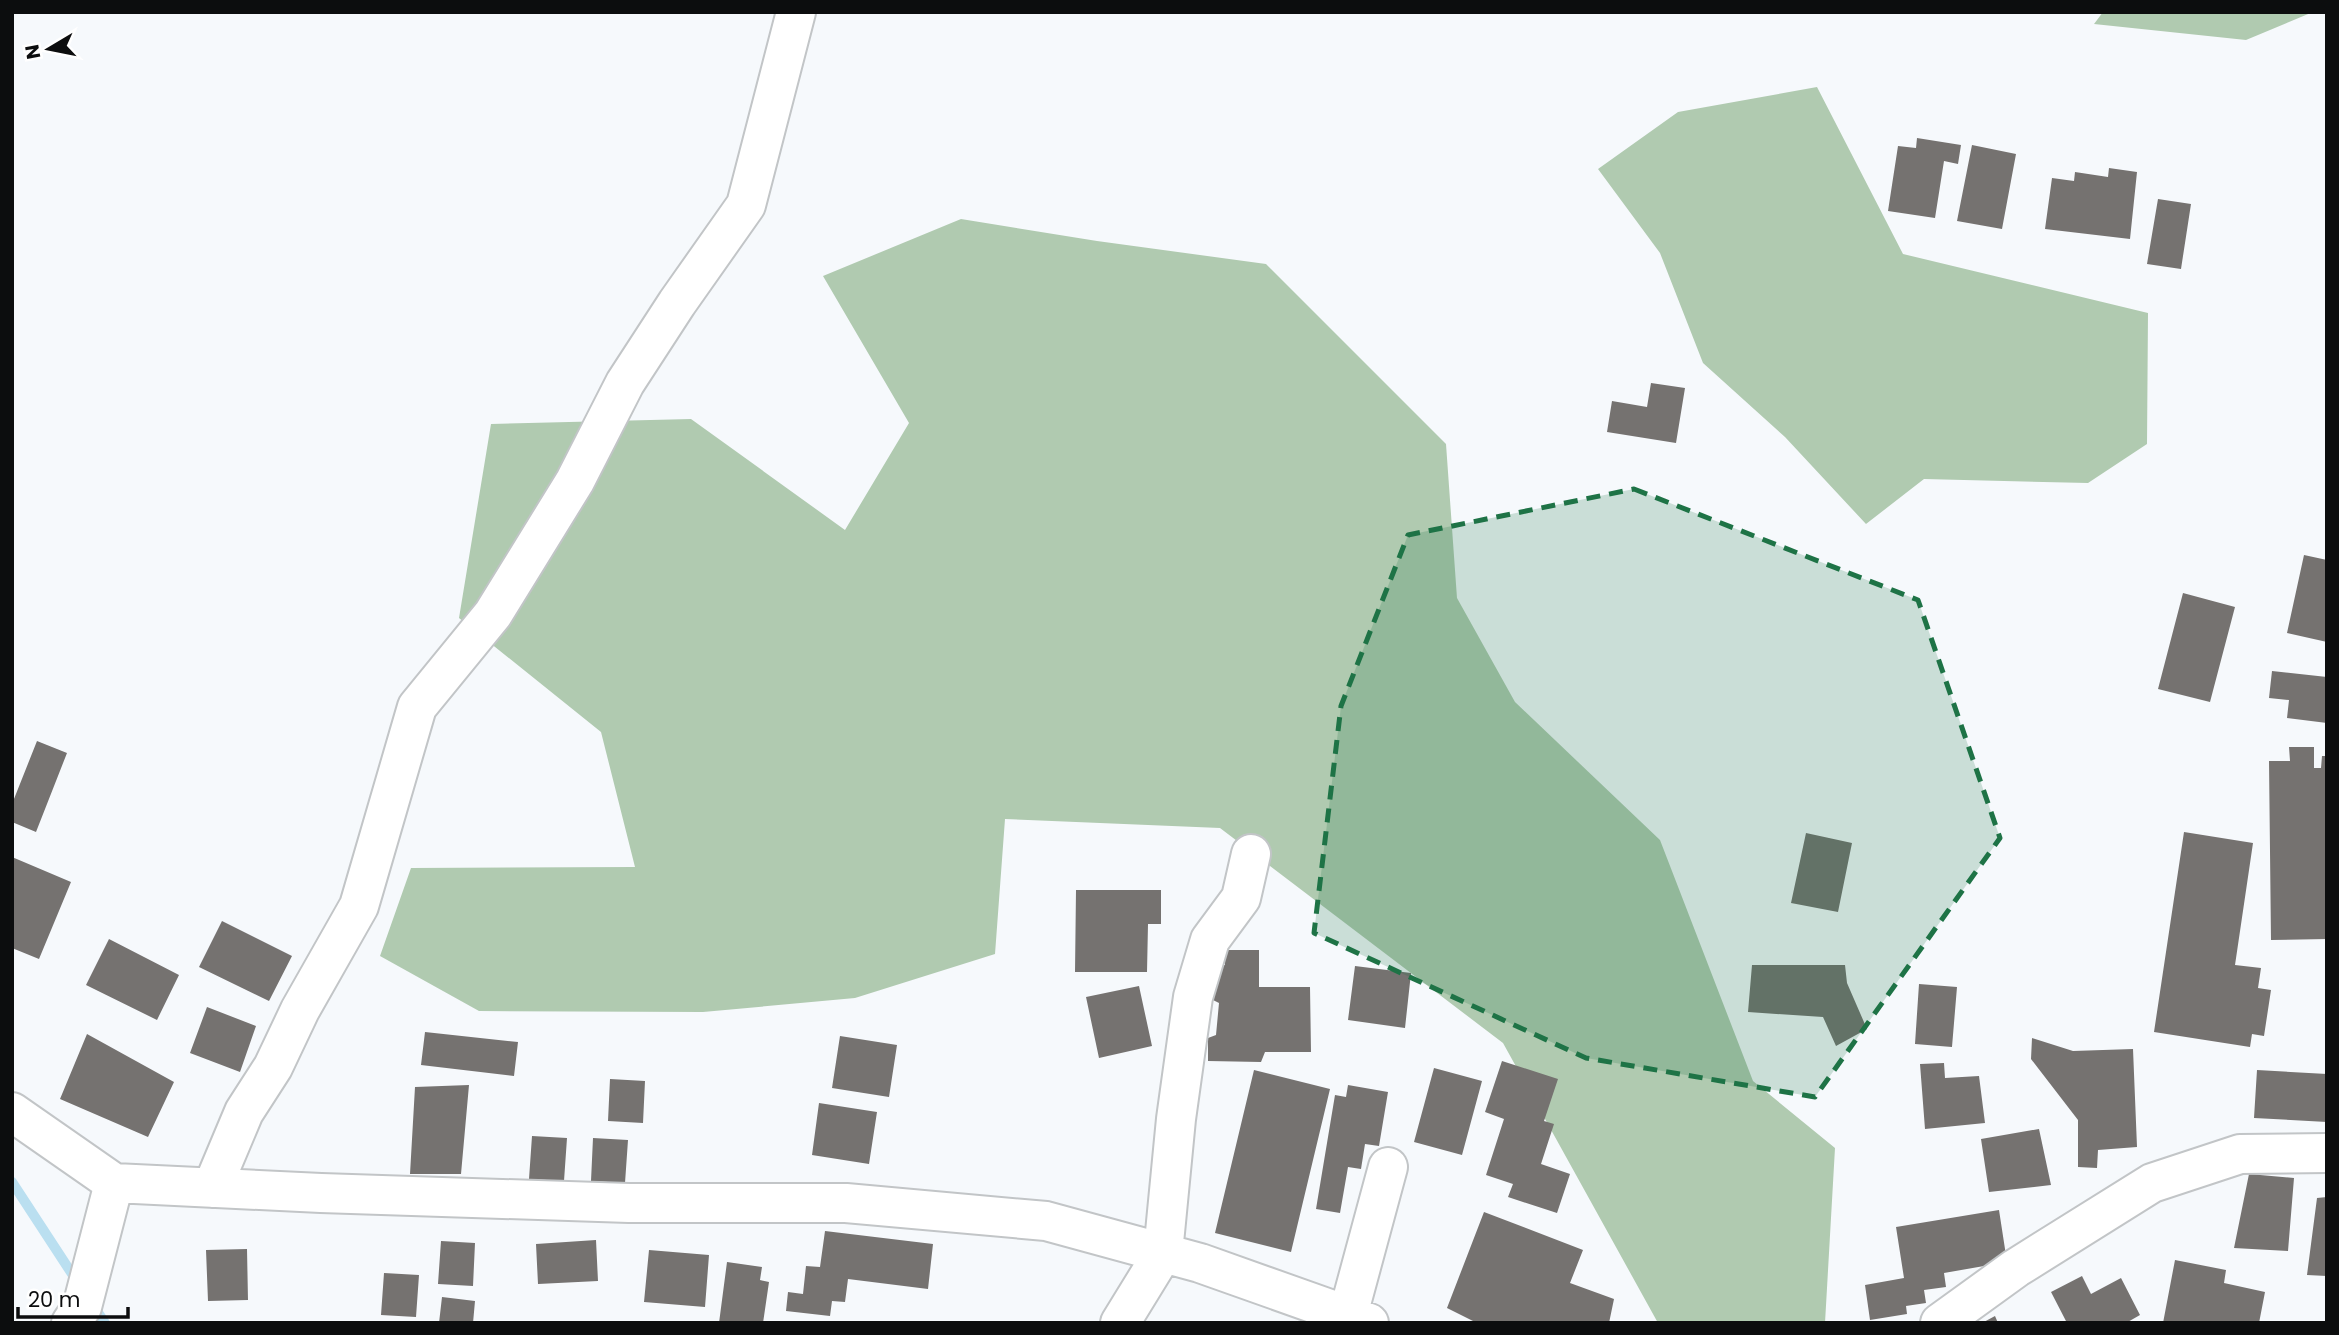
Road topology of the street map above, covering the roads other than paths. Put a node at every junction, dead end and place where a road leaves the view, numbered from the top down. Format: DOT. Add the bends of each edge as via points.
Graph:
graph roads {
  1 [pos="796,12"];
  2 [pos="1251,854"];
  3 [pos="12,1112"];
  4 [pos="2327,1153"];
  5 [pos="1388,1167"];
  6 [pos="114,1183"];
  7 [pos="212,1188"];
  8 [pos="1163,1252"];
  9 [pos="1358,1319"];
  10 [pos="71,1323"];
  11 [pos="1120,1323"];
  12 [pos="1940,1323"];
  1 -- 7 [label="street" via="746,205 625,383 575,481 493,614 417,707 359,906 244,1112"];
  2 -- 8 [label="street" via="1241,898 1210,940 1193,997"];
  3 -- 6 [label="street"];
  4 -- 12 [label="street" via="2240,1154 2152,1183 2016,1268"];
  5 -- 9 [label="street"];
  6 -- 7 [label="street"];
  6 -- 10 [label="street" via="82,1307"];
  7 -- 8 [label="street" via="629,1203 846,1203 1046,1221"];
  8 -- 9 [label="street"];
  8 -- 11 [label="street"];
}
